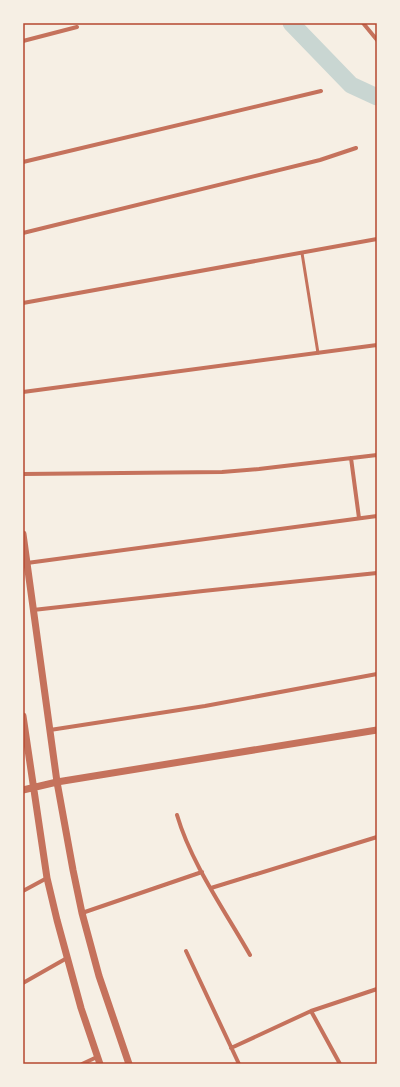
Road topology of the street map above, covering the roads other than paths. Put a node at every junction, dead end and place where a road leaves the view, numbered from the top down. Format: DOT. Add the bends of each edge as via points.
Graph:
graph roads {
  1 [pos="363,23"];
  2 [pos="77,27"];
  3 [pos="377,40"];
  4 [pos="23,41"];
  5 [pos="321,91"];
  6 [pos="356,148"];
  7 [pos="23,162"];
  8 [pos="23,232"];
  9 [pos="377,239"];
  10 [pos="302,253"];
  11 [pos="23,303"];
  12 [pos="377,345"];
  13 [pos="318,353"];
  14 [pos="23,392"];
  15 [pos="377,455"];
  16 [pos="351,458"];
  17 [pos="23,474"];
  18 [pos="377,516"];
  19 [pos="359,518"];
  20 [pos="23,534"];
  21 [pos="27,562"];
  22 [pos="377,574"];
  23 [pos="33,610"];
  24 [pos="377,674"];
  25 [pos="23,716"];
  26 [pos="50,730"];
  27 [pos="377,730"];
  28 [pos="57,782"];
  29 [pos="34,788"];
  30 [pos="23,790"];
  31 [pos="177,815"];
  32 [pos="377,837"];
  33 [pos="202,872"];
  34 [pos="47,878"];
  35 [pos="211,888"];
  36 [pos="23,891"];
  37 [pos="82,914"];
  38 [pos="186,951"];
  39 [pos="250,955"];
  40 [pos="67,958"];
  41 [pos="23,983"];
  42 [pos="377,989"];
  43 [pos="311,1011"];
  44 [pos="231,1048"];
  45 [pos="99,1060"];
  46 [pos="82,1064"];
  47 [pos="129,1064"];
  48 [pos="239,1064"];
  49 [pos="340,1064"];
  1 -- 3 [label="street"];
  2 -- 4 [label="street"];
  5 -- 7 [label="street"];
  6 -- 8 [label="street" via="320,160"];
  9 -- 10 [label="street"];
  10 -- 11 [label="street"];
  10 -- 13 [label="lane"];
  12 -- 13 [label="street"];
  13 -- 14 [label="street"];
  15 -- 16 [label="street"];
  16 -- 17 [label="street" via="222,472"];
  16 -- 19 [label="street"];
  18 -- 19 [label="street"];
  19 -- 21 [label="street"];
  20 -- 21 [label="street"];
  21 -- 23 [label="street"];
  22 -- 23 [label="street"];
  23 -- 26 [label="street"];
  24 -- 26 [label="street" via="205,706"];
  25 -- 29 [label="street"];
  26 -- 28 [label="street"];
  27 -- 28 [label="street"];
  28 -- 29 [label="street"];
  28 -- 37 [label="street"];
  29 -- 30 [label="street"];
  29 -- 34 [label="street"];
  31 -- 33 [label="street" via="182,832"];
  32 -- 35 [label="street"];
  33 -- 35 [label="street"];
  33 -- 37 [label="street"];
  34 -- 36 [label="street"];
  34 -- 40 [label="street"];
  35 -- 39 [label="street"];
  37 -- 47 [label="street" via="99,976"];
  38 -- 44 [label="street"];
  40 -- 41 [label="street"];
  40 -- 45 [label="street"];
  42 -- 43 [label="street"];
  43 -- 44 [label="street"];
  43 -- 49 [label="street"];
  44 -- 48 [label="street"];
  45 -- 46 [label="street"];
}
